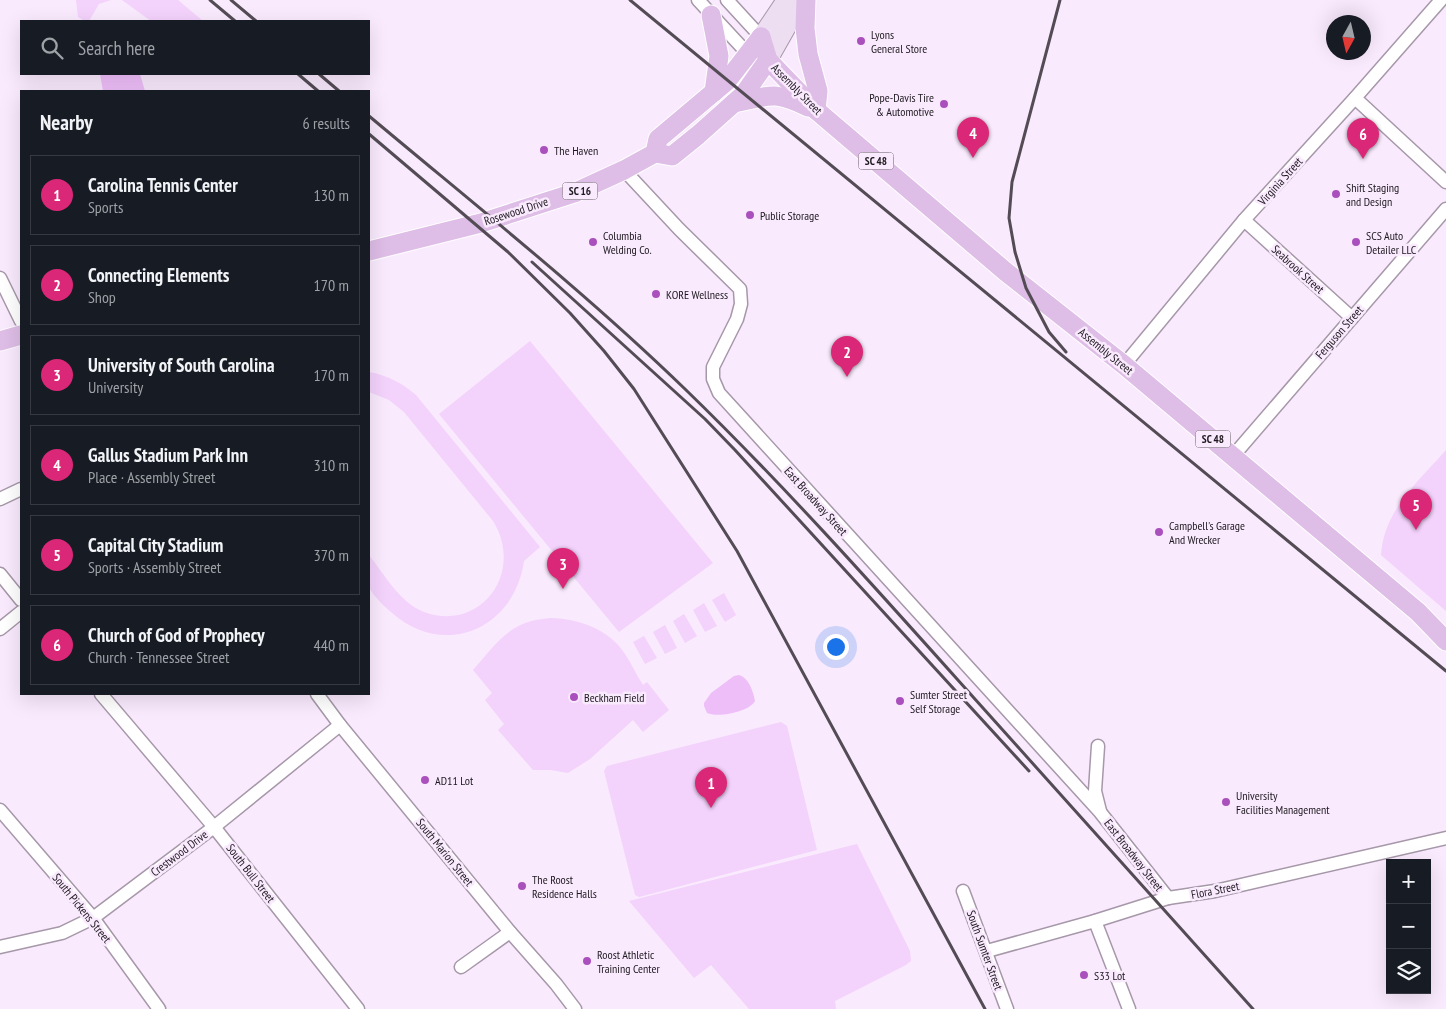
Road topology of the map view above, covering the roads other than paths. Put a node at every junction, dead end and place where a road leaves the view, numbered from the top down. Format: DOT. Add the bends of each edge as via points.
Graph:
graph roads {
  1 [pos="698,0"];
  2 [pos="726,0"];
  3 [pos="786,0"];
  4 [pos="804,0"];
  5 [pos="1440,0"];
  6 [pos="711,15"];
  7 [pos="761,37"];
  8 [pos="748,54"];
  9 [pos="768,60"];
  10 [pos="714,92"];
  11 [pos="1354,98"];
  12 [pos="734,103"];
  13 [pos="816,110"];
  14 [pos="655,153"];
  15 [pos="624,170"];
  16 [pos="1446,182"];
  17 [pos="1446,209"];
  18 [pos="1244,220"];
  19 [pos="370,251"];
  20 [pos="0,278"];
  21 [pos="20,318"];
  22 [pos="1352,318"];
  23 [pos="20,335"];
  24 [pos="0,341"];
  25 [pos="1124,365"];
  26 [pos="1233,456"];
  27 [pos="20,489"];
  28 [pos="0,499"];
  29 [pos="0,574"];
  30 [pos="20,599"];
  31 [pos="20,613"];
  32 [pos="0,629"];
  33 [pos="1446,641"];
  34 [pos="102,695"];
  35 [pos="317,695"];
  36 [pos="340,725"];
  37 [pos="1098,746"];
  38 [pos="0,810"];
  39 [pos="1100,812"];
  40 [pos="214,826"];
  41 [pos="1446,838"];
  42 [pos="963,891"];
  43 [pos="1168,898"];
  44 [pos="93,918"];
  45 [pos="1095,921"];
  46 [pos="510,932"];
  47 [pos="0,947"];
  48 [pos="987,951"];
  49 [pos="461,967"];
  50 [pos="159,1009"];
  51 [pos="358,1009"];
  52 [pos="575,1009"];
  53 [pos="1007,1009"];
  54 [pos="1129,1009"];
  1 -- 6 [label="street"];
  2 -- 7 [label="street"];
  3 -- 7 [label="main road"];
  4 -- 9 [label="main road, Rosewood Drive / SC 16"];
  4 -- 13 [label="main road" via="808,54 818,91"];
  5 -- 11 [label="street, Virginia Street"];
  6 -- 8 [label="street"];
  6 -- 10 [label="main road" via="719,56"];
  7 -- 8 [label="main road"];
  7 -- 9 [label="main road, Assembly Street"];
  8 -- 9 [label="main road, Assembly Street"];
  8 -- 10 [label="main road"];
  9 -- 12 [label="main road, Rosewood Drive / SC 16"];
  9 -- 13 [label="main road, Assembly Street / SC 48"];
  10 -- 14 [label="main road" via="658,139"];
  11 -- 16 [label="street"];
  11 -- 18 [label="street, Virginia Street"];
  12 -- 13 [label="main road" via="773,95"];
  12 -- 14 [label="main road, Rosewood Drive / SC 16" via="672,156"];
  13 -- 25 [label="main road, Assembly Street / SC 48" via="1006,272"];
  14 -- 15 [label="main road, Rosewood Drive / SC 16"];
  15 -- 19 [label="main road, Rosewood Drive / SC 16" via="574,193 481,223"];
  15 -- 39 [label="street, East Broadway Street" via="740,289 737,319 713,367 713,379 719,393"];
  17 -- 22 [label="street, Ferguson Street"];
  18 -- 22 [label="street, Seabrook Street"];
  18 -- 25 [label="street, Virginia Street"];
  20 -- 21 [label="street"];
  22 -- 26 [label="street, Ferguson Street"];
  23 -- 24 [label="main road"];
  25 -- 26 [label="main road, Assembly Street / SC 48"];
  26 -- 33 [label="main road, Assembly Street / SC 48" via="1418,612"];
  27 -- 28 [label="street"];
  29 -- 30 [label="street"];
  31 -- 32 [label="street"];
  34 -- 40 [label="street, South Bull Street"];
  35 -- 36 [label="street, South Marion Street"];
  36 -- 40 [label="street, Crestwood Drive"];
  36 -- 46 [label="street, South Marion Street"];
  37 -- 39 [label="street, East Broadway Street" via="1095,791"];
  38 -- 44 [label="street, South Pickens Street"];
  39 -- 43 [label="street, East Broadway Street"];
  40 -- 44 [label="street, Crestwood Drive"];
  40 -- 51 [label="street, South Bull Street"];
  41 -- 43 [label="street, Flora Street"];
  42 -- 48 [label="street, South Sumter Street"];
  43 -- 45 [label="street, Flora Street"];
  44 -- 47 [label="street, Crestwood Drive" via="62,933"];
  44 -- 50 [label="street, South Pickens Street"];
  45 -- 48 [label="street, Flora Street"];
  45 -- 54 [label="street"];
  46 -- 49 [label="street"];
  46 -- 52 [label="street, South Marion Street"];
  48 -- 53 [label="street, South Sumter Street"];
}
